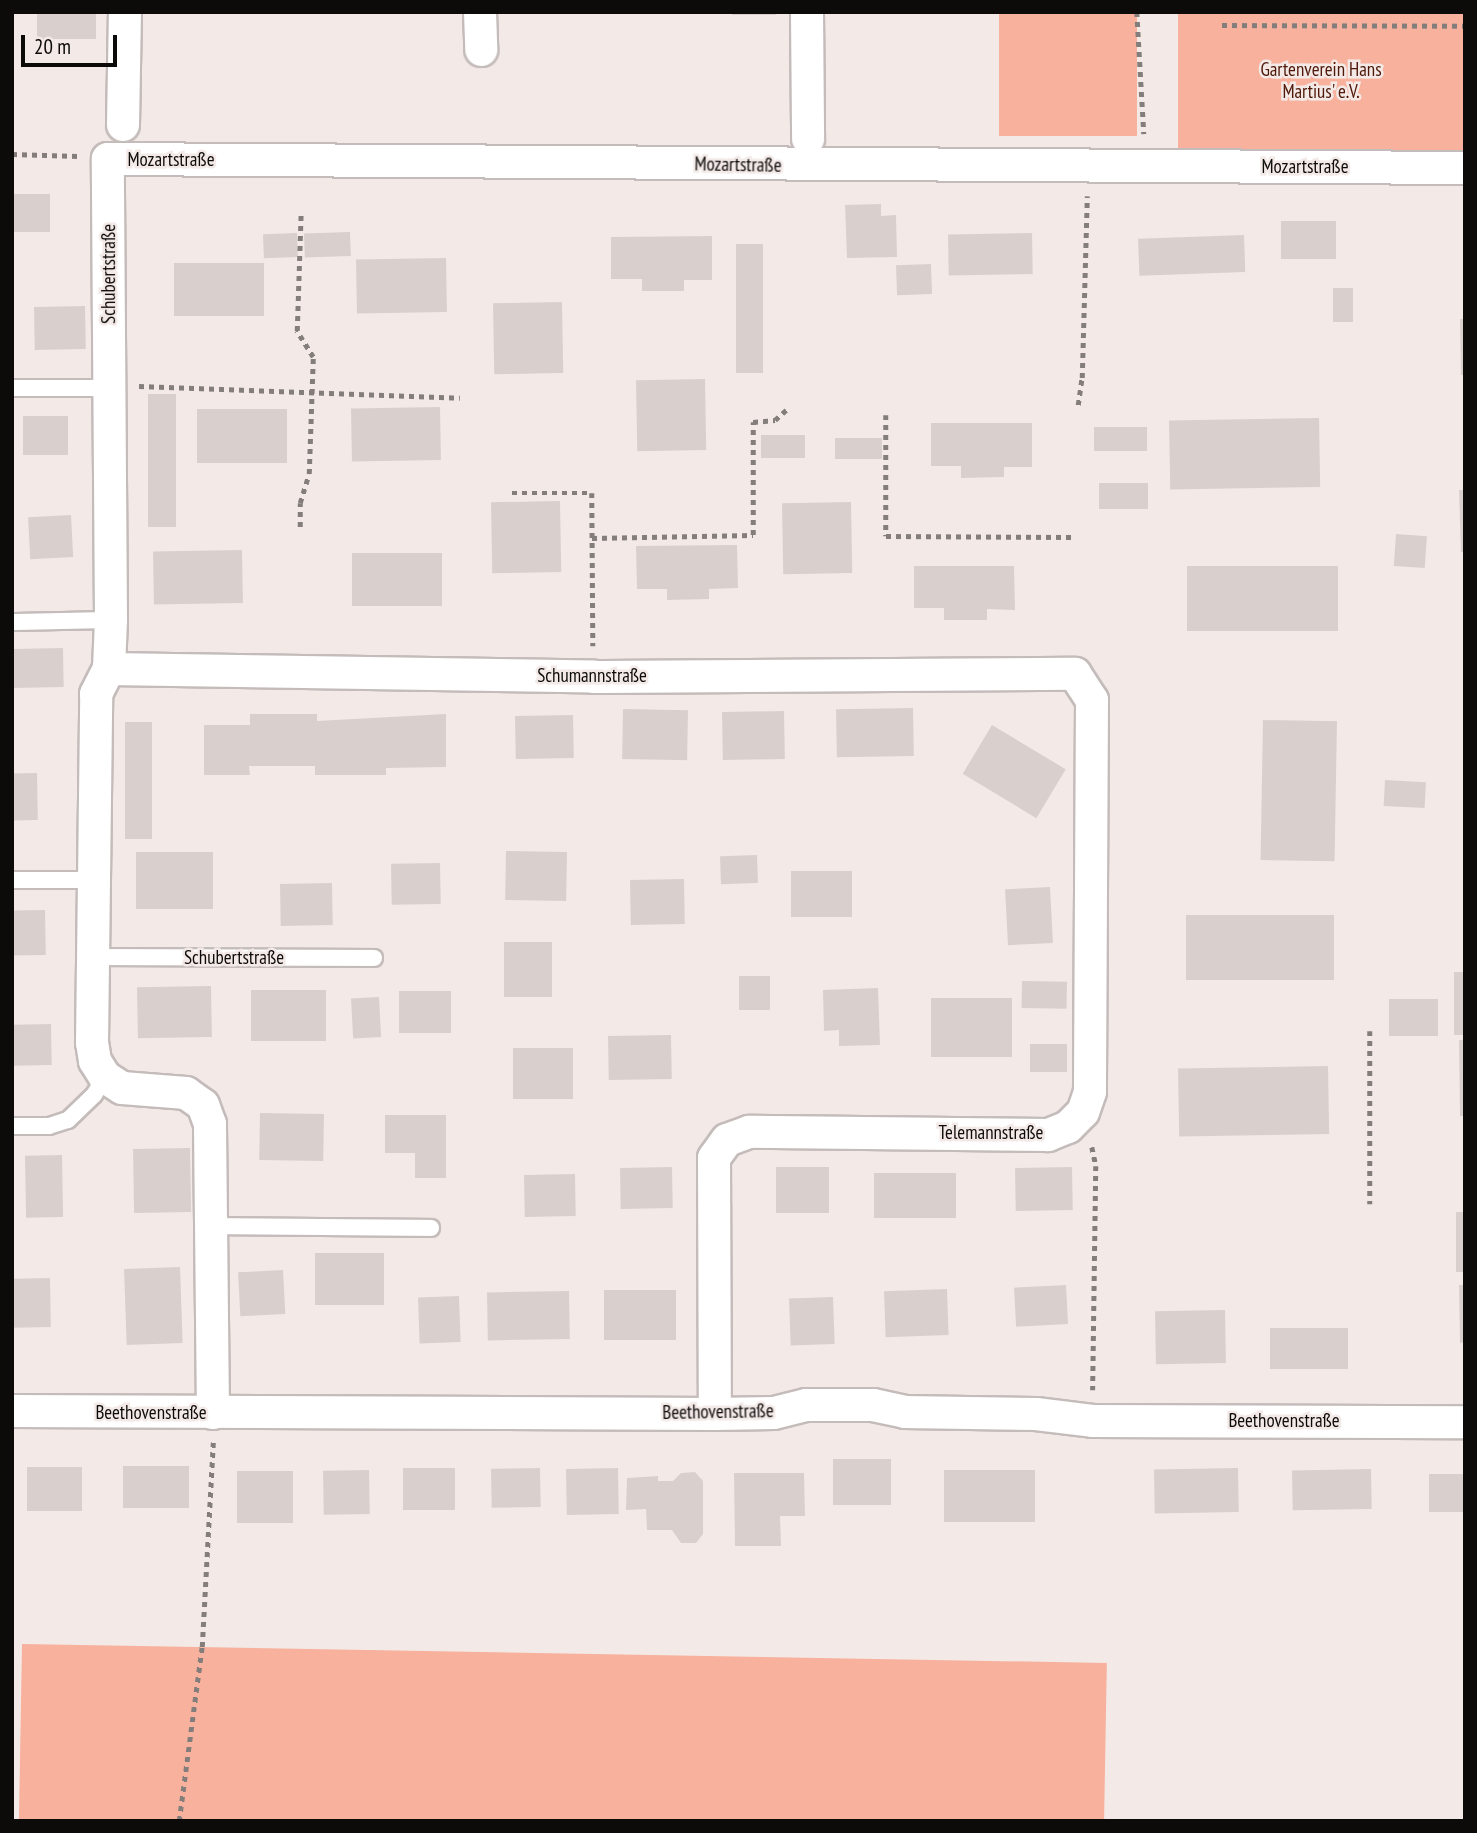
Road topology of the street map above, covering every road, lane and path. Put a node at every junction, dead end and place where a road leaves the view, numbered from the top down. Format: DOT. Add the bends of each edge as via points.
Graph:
graph roads {
  1 [pos="125,12"];
  2 [pos="480,12"];
  3 [pos="807,12"];
  4 [pos="1137,12"];
  5 [pos="1222,25"];
  6 [pos="1465,26"];
  7 [pos="481,50"];
  8 [pos="123,125"];
  9 [pos="808,139"];
  10 [pos="12,154"];
  11 [pos="108,159"];
  12 [pos="1088,167"];
  13 [pos="1142,167"];
  14 [pos="1465,168"];
  15 [pos="301,214"];
  16 [pos="12,388"];
  17 [pos="110,388"];
  18 [pos="313,393"];
  19 [pos="460,398"];
  20 [pos="1077,405"];
  21 [pos="786,410"];
  22 [pos="886,415"];
  23 [pos="512,493"];
  24 [pos="300,527"];
  25 [pos="1075,537"];
  26 [pos="592,538"];
  27 [pos="111,620"];
  28 [pos="12,622"];
  29 [pos="109,669"];
  30 [pos="594,677"];
  31 [pos="12,880"];
  32 [pos="93,880"];
  33 [pos="95,957"];
  34 [pos="374,958"];
  35 [pos="1370,1031"];
  36 [pos="105,1077"];
  37 [pos="1083,1112"];
  38 [pos="12,1126"];
  39 [pos="1370,1204"];
  40 [pos="212,1226"];
  41 [pos="431,1228"];
  42 [pos="12,1411"];
  43 [pos="213,1413"];
  44 [pos="715,1414"];
  45 [pos="1093,1421"];
  46 [pos="1465,1422"];
  47 [pos="180,1821"];
  1 -- 8 [label="street"];
  2 -- 7 [label="street"];
  3 -- 9 [label="street"];
  4 -- 13 [label="path"];
  5 -- 6 [label="path"];
  10 -- 11 [label="path, Mozartstraße"];
  11 -- 12 [label="street, Mozartstraße"];
  11 -- 17 [label="street, Schubertstraße"];
  12 -- 13 [label="street, Mozartstraße"];
  12 -- 20 [label="path" via="1082,378"];
  13 -- 14 [label="street, Mozartstraße"];
  15 -- 18 [label="path" via="297,331 313,357"];
  16 -- 17 [label="lane"];
  17 -- 18 [label="path"];
  17 -- 27 [label="street, Schubertstraße"];
  18 -- 19 [label="path"];
  18 -- 24 [label="path" via="309,474 300,503"];
  21 -- 26 [label="path" via="775,420 753,422 753,535"];
  22 -- 25 [label="path" via="886,536"];
  23 -- 26 [label="path" via="592,493"];
  26 -- 30 [label="path"];
  27 -- 28 [label="lane"];
  27 -- 29 [label="street, Schubertstraße"];
  29 -- 30 [label="street, Schumannstraße"];
  29 -- 32 [label="street, Schubertstraße" via="96,694"];
  30 -- 37 [label="street, Schumannstraße" via="1075,674 1092,700 1090,1092"];
  31 -- 32 [label="lane"];
  32 -- 33 [label="street, Schubertstraße"];
  33 -- 34 [label="lane, Schubertstraße"];
  33 -- 36 [label="street, Schubertstraße" via="92,1043 95,1061"];
  35 -- 39 [label="path"];
  36 -- 38 [label="lane" via="68,1120 49,1126"];
  36 -- 40 [label="street" via="122,1088 186,1093 203,1105 210,1124"];
  37 -- 44 [label="street, Telemannstraße" via="1068,1127 1048,1135 749,1132 726,1140 713,1158"];
  37 -- 45 [label="path" via="1096,1166"];
  40 -- 41 [label="lane"];
  40 -- 43 [label="street"];
  42 -- 43 [label="street, Beethovenstraße"];
  43 -- 44 [label="street, Beethovenstraße"];
  43 -- 47 [label="path" via="213,1502 202,1647"];
  44 -- 45 [label="street, Beethovenstraße" via="774,1413 806,1405 873,1405 905,1412 1036,1413"];
  45 -- 46 [label="street, Beethovenstraße"];
}
